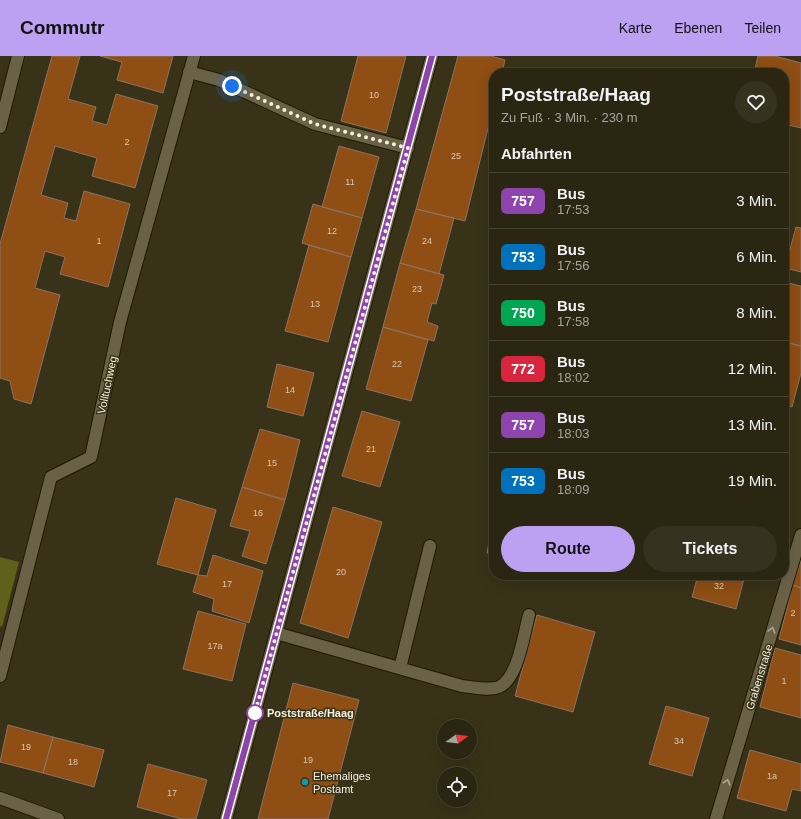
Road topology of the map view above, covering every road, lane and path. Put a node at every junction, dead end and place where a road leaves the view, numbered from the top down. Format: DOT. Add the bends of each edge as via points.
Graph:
graph roads {
  1 [pos="18,56"];
  2 [pos="194,56"];
  3 [pos="432,56"];
  4 [pos="189,72"];
  5 [pos="0,126"];
  6 [pos="408,148"];
  7 [pos="801,535"];
  8 [pos="430,546"];
  9 [pos="789,575"];
  10 [pos="788,580"];
  11 [pos="529,615"];
  12 [pos="276,633"];
  13 [pos="400,668"];
  14 [pos="0,676"];
  15 [pos="0,798"];
  16 [pos="58,819"];
  17 [pos="226,819"];
  18 [pos="716,819"];
  1 -- 5 [label="street"];
  2 -- 4 [label="street, Volltuchweg"];
  3 -- 6 [label="street"];
  4 -- 6 [label="street" via="218,80 315,124"];
  4 -- 14 [label="street, Volltuchweg" via="120,322 91,457 52,477"];
  6 -- 12 [label="street"];
  9 -- 7 [label="street, Grabenstraße, one-way"];
  8 -- 13 [label="street"];
  18 -- 10 [label="street, Grabenstraße, one-way"];
  11 -- 13 [label="street" via="515,669 507,682 499,687 492,689 462,686"];
  12 -- 13 [label="street"];
  12 -- 17 [label="street"];
  15 -- 16 [label="street"];
}
